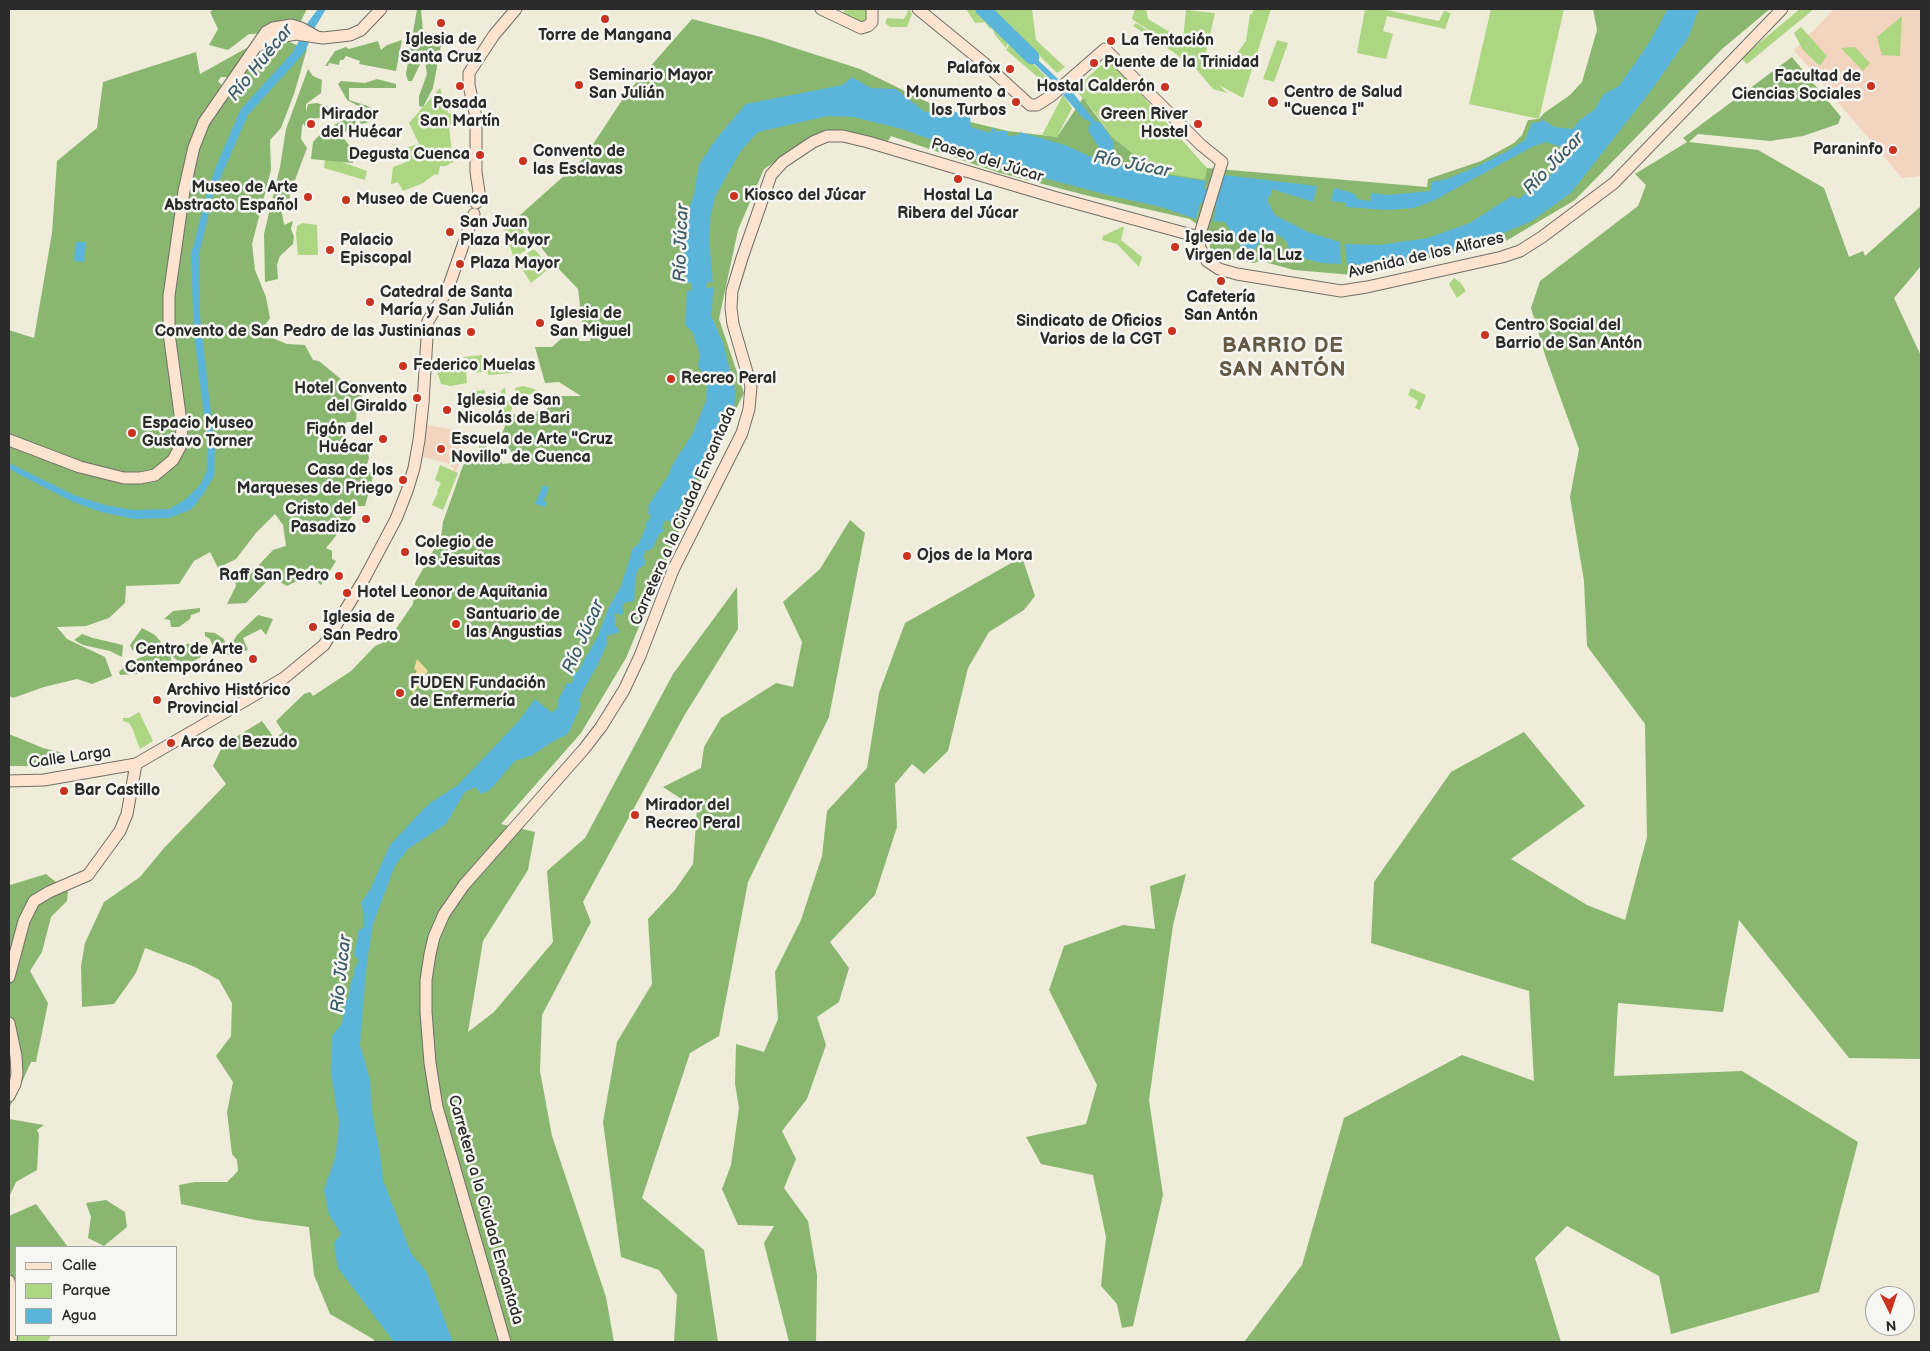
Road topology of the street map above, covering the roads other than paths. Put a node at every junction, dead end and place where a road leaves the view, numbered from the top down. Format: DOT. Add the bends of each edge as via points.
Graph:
graph roads {
  1 [pos="381,9"];
  2 [pos="516,9"];
  3 [pos="821,9"];
  4 [pos="872,9"];
  5 [pos="918,9"];
  6 [pos="1782,9"];
  7 [pos="774,171"];
  8 [pos="1200,234"];
  9 [pos="9,440"];
  10 [pos="139,762"];
  11 [pos="9,781"];
  12 [pos="9,977"];
  13 [pos="9,1023"];
  14 [pos="9,1096"];
  15 [pos="9,1280"];
  16 [pos="11,1342"];
  17 [pos="506,1342"];
  1 -- 9 [label="street" via="361,30 342,37 320,38 290,25 266,32 204,122 189,166 169,296 169,333 182,429 181,442 170,464 154,475 124,478 80,468"];
  2 -- 10 [label="street, Calle Larga" via="469,73 476,117 479,192 447,291 428,322 419,440 412,474 396,519 357,593 323,646 290,674"];
  3 -- 4 [label="street" via="861,28 872,22"];
  5 -- 8 [label="street" via="1028,104 1034,105 1048,98 1105,49 1222,162"];
  6 -- 8 [label="street, Avenida de los Alfares" via="1609,188 1520,251 1348,291 1251,277 1219,269 1202,254"];
  7 -- 8 [label="street, Paseo del Júcar" via="813,142 827,136 843,136 1057,198"];
  7 -- 17 [label="street, Carretera a la Ciudad Encantada" via="732,291 734,324 751,386 750,409 742,433 673,570 640,656 614,707 584,749 464,885 444,914 430,954 426,1012 437,1107"];
  10 -- 11 [label="street, Calle Larga" via="44,780"];
  10 -- 12 [label="street" via="120,831 88,875 34,901 22,928"];
  13 -- 14 [label="street" via="17,1068 16,1084"];
  15 -- 16 [label="street" via="14,1305"];
}
